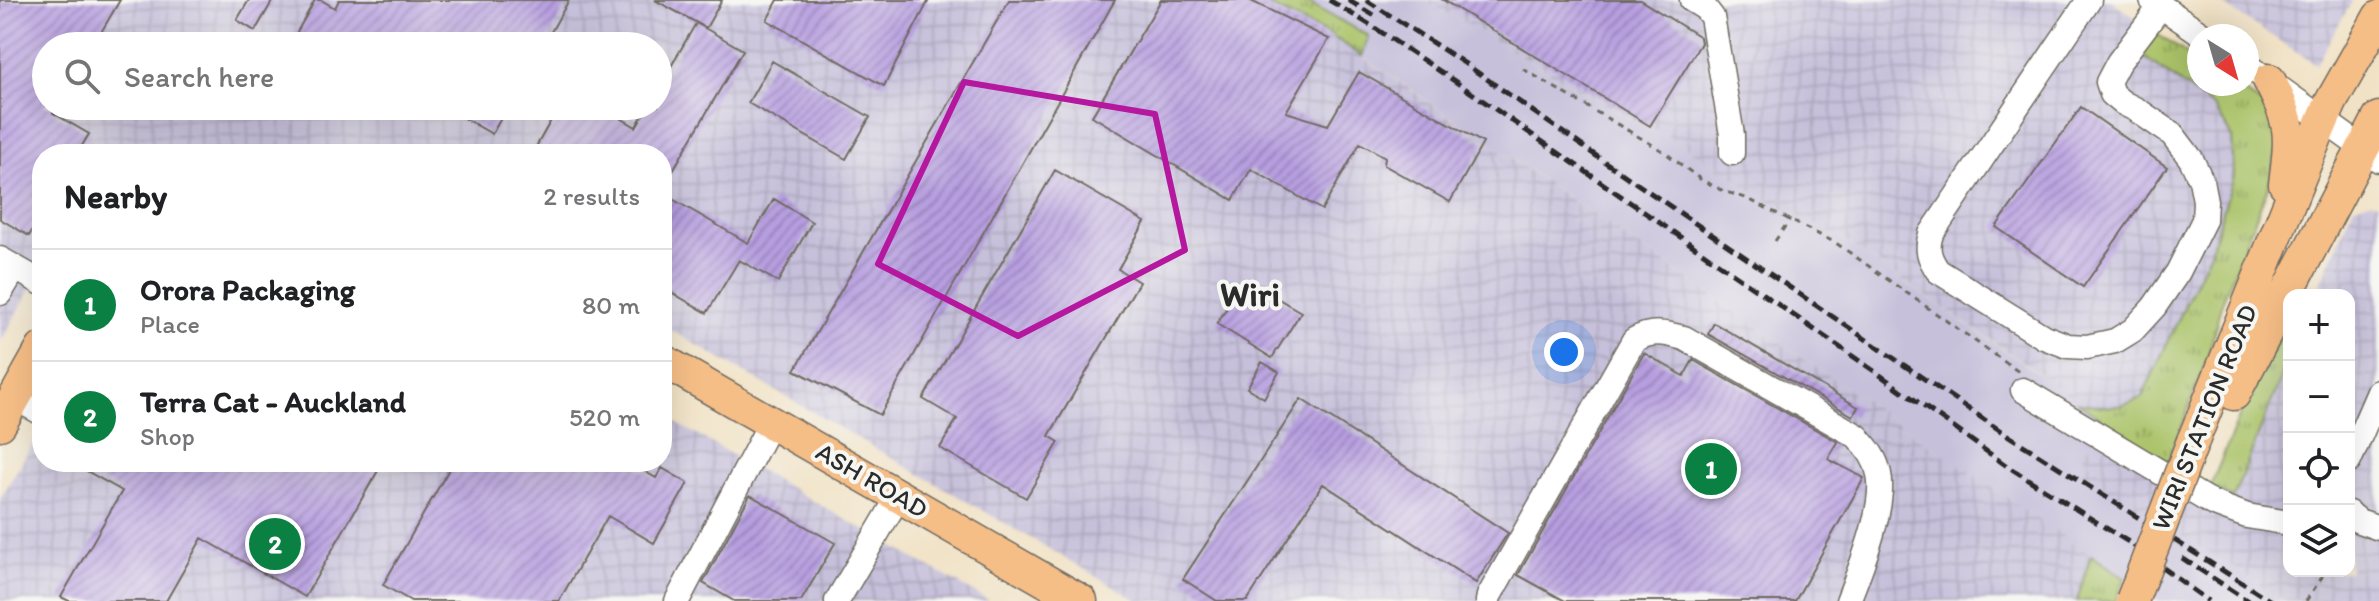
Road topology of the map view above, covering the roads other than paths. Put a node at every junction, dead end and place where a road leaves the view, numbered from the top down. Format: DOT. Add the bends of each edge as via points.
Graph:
graph roads {
  1 [pos="1692,0"];
  2 [pos="2089,0"];
  3 [pos="2156,3"];
  4 [pos="2379,17"];
  5 [pos="2187,24"];
  6 [pos="2259,73"];
  7 [pos="2259,73"];
  8 [pos="2323,120"];
  9 [pos="2375,138"];
  10 [pos="1732,153"];
  11 [pos="2379,179"];
  12 [pos="2339,195"];
  13 [pos="2271,249"];
  14 [pos="8,263"];
  15 [pos="32,277"];
  16 [pos="0,293"];
  17 [pos="672,366"];
  18 [pos="32,376"];
  19 [pos="2023,383"];
  20 [pos="2379,392"];
  21 [pos="19,412"];
  22 [pos="771,422"];
  23 [pos="2201,447"];
  24 [pos="2355,447"];
  25 [pos="899,496"];
  26 [pos="2355,518"];
  27 [pos="2283,522"];
  28 [pos="2379,528"];
  29 [pos="677,601"];
  30 [pos="837,601"];
  31 [pos="1081,601"];
  32 [pos="1488,601"];
  33 [pos="1848,601"];
  34 [pos="2132,601"];
  35 [pos="2153,601"];
  1 -- 10 [label="street" via="1712,17"];
  2 -- 3 [label="street" via="1927,243 1938,271 2044,337 2087,347 2115,341 2133,330 2178,272 2204,220 2201,180 2191,159 2172,134 2112,94 2108,82"];
  3 -- 5 [label="street"];
  4 -- 8 [label="main road, WIRI STATION ROAD"];
  6 -- 8 [label="street"];
  7 -- 13 [label="main road" via="2284,108 2289,129"];
  8 -- 9 [label="street"];
  8 -- 13 [label="main road, WIRI STATION ROAD"];
  9 -- 12 [label="main road, WIRI STATION ROAD"];
  11 -- 12 [label="main road"];
  12 -- 23 [label="main road, WIRI STATION ROAD"];
  13 -- 23 [label="main road, WIRI STATION ROAD"];
  14 -- 15 [label="street"];
  14 -- 16 [label="street"];
  17 -- 22 [label="main road, ASH ROAD"];
  18 -- 21 [label="main road"];
  19 -- 27 [label="street" via="2212,503"];
  20 -- 24 [label="street"];
  22 -- 25 [label="main road, ASH ROAD"];
  22 -- 29 [label="street"];
  23 -- 34 [label="main road, WIRI STATION ROAD, bridge"];
  23 -- 35 [label="main road, WIRI STATION ROAD"];
  25 -- 30 [label="street"];
  25 -- 31 [label="main road, ASH ROAD"];
  26 -- 28 [label="street"];
  32 -- 33 [label="street" via="1634,340 1660,332 1684,338 1857,436 1873,456 1881,494"];
}
